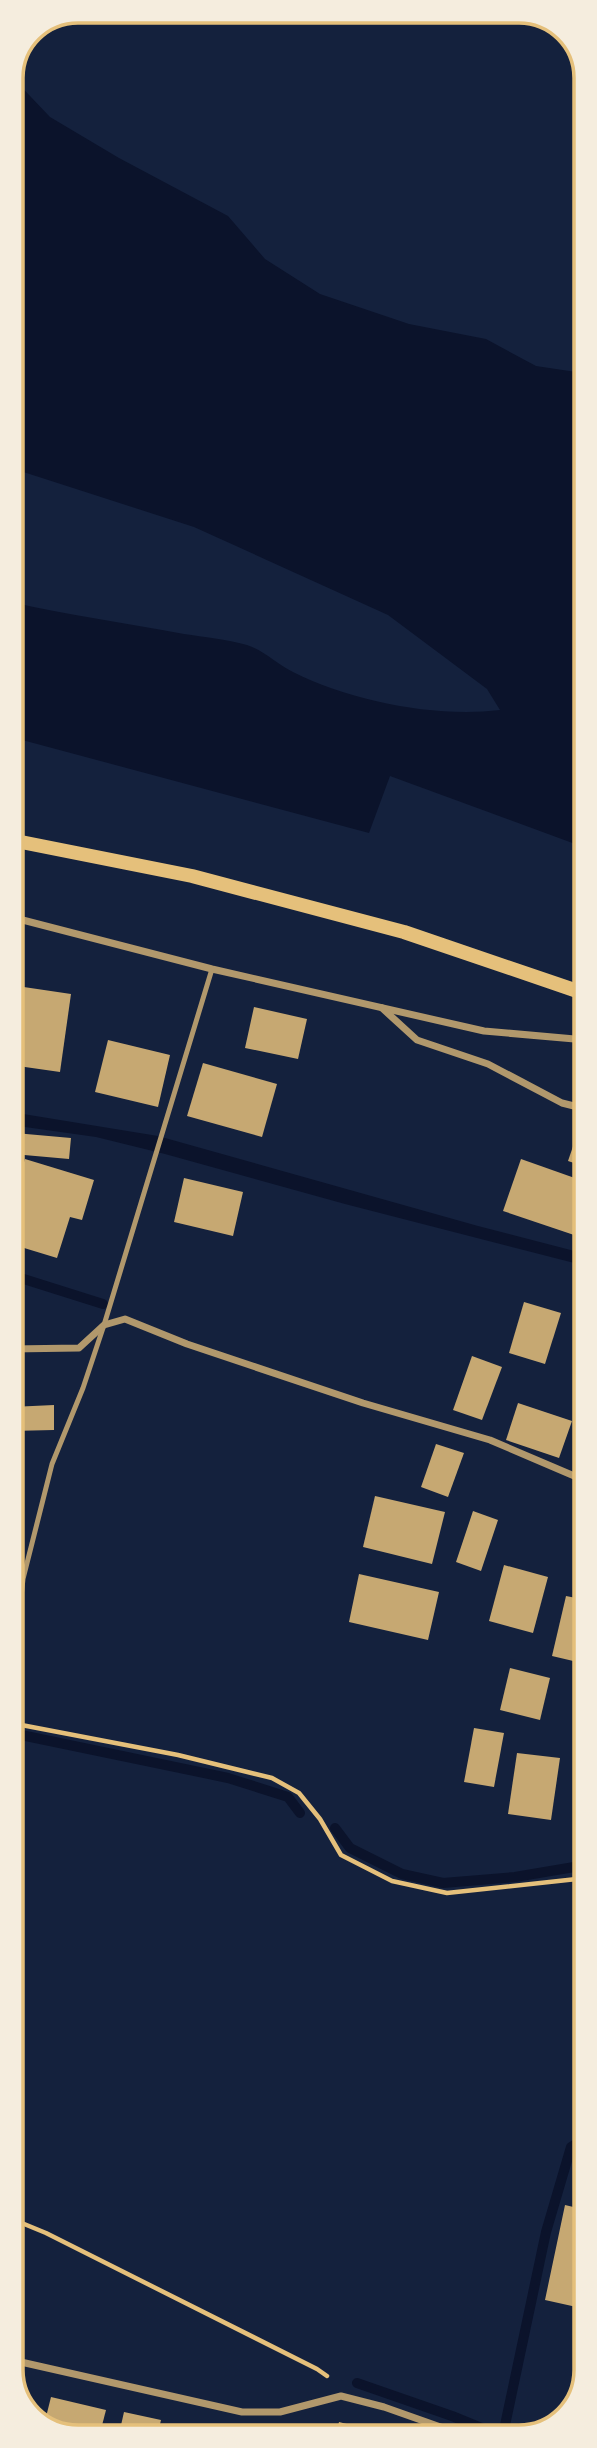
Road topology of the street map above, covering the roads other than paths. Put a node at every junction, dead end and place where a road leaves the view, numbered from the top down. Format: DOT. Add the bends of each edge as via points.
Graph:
graph roads {
  1 [pos="23,842"];
  2 [pos="23,921"];
  3 [pos="212,969"];
  4 [pos="574,990"];
  5 [pos="380,1007"];
  6 [pos="574,1039"];
  7 [pos="574,1106"];
  8 [pos="104,1325"];
  9 [pos="23,1349"];
  10 [pos="574,1476"];
  11 [pos="23,1579"];
  12 [pos="23,2362"];
  13 [pos="435,2425"];
  1 -- 4 [label="main road" via="192,876 391,928"];
  2 -- 3 [label="street"];
  3 -- 5 [label="street"];
  3 -- 8 [label="lane"];
  5 -- 6 [label="street" via="484,1031"];
  5 -- 7 [label="street" via="417,1040 488,1064"];
  8 -- 9 [label="street" via="79,1348"];
  8 -- 10 [label="street" via="125,1319 363,1403 490,1440"];
  8 -- 11 [label="lane" via="52,1464"];
  12 -- 13 [label="street" via="242,2412 280,2412 341,2396"];
}
